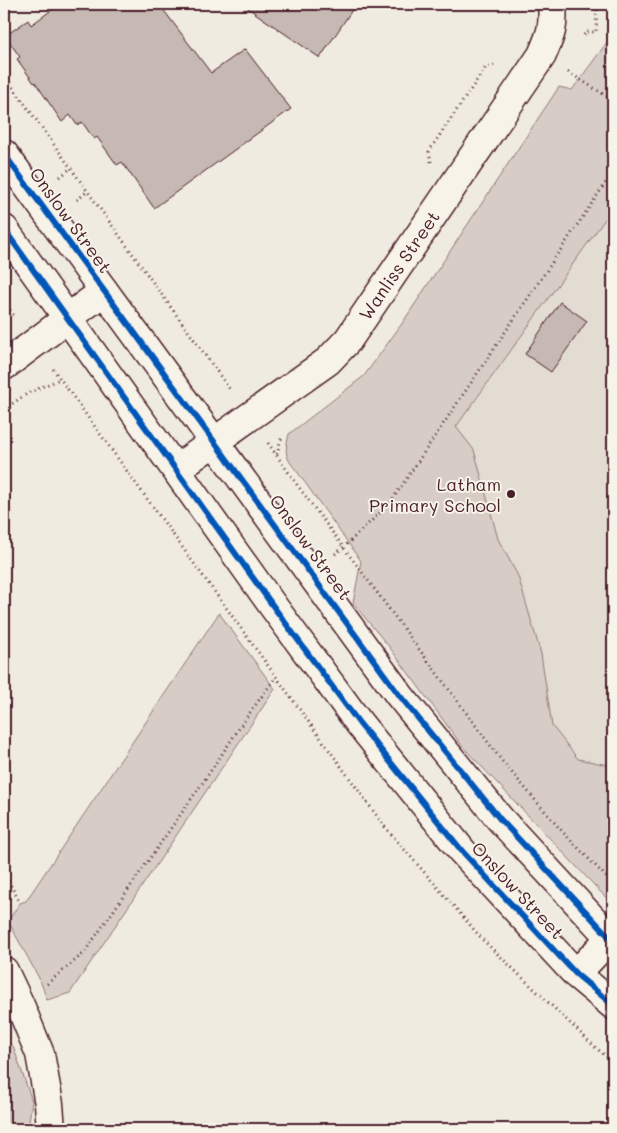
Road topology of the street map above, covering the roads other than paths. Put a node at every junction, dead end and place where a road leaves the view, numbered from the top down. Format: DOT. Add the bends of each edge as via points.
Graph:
graph roads {
  1 [pos="552,4"];
  2 [pos="4,154"];
  3 [pos="4,229"];
  4 [pos="104,291"];
  5 [pos="68,318"];
  6 [pos="4,366"];
  7 [pos="215,442"];
  8 [pos="176,469"];
  9 [pos="612,939"];
  10 [pos="576,974"];
  11 [pos="11,991"];
  12 [pos="613,1005"];
  13 [pos="50,1129"];
  1 -- 7 [label="street, Wanliss Street" via="551,34 542,55 348,340 328,361"];
  2 -- 4 [label="street, Onslow Street"];
  3 -- 5 [label="street, Onslow Street"];
  4 -- 5 [label="street"];
  4 -- 7 [label="street, Onslow Street"];
  5 -- 6 [label="street"];
  5 -- 8 [label="street, Onslow Street"];
  7 -- 8 [label="street, Wanliss Street"];
  7 -- 9 [label="street, Onslow Street" via="400,696 494,812"];
  8 -- 10 [label="street, Onslow Street" via="359,723 462,851"];
  9 -- 10 [label="street"];
  10 -- 12 [label="street, Onslow Street"];
  11 -- 13 [label="street" via="40,1054"];
}
